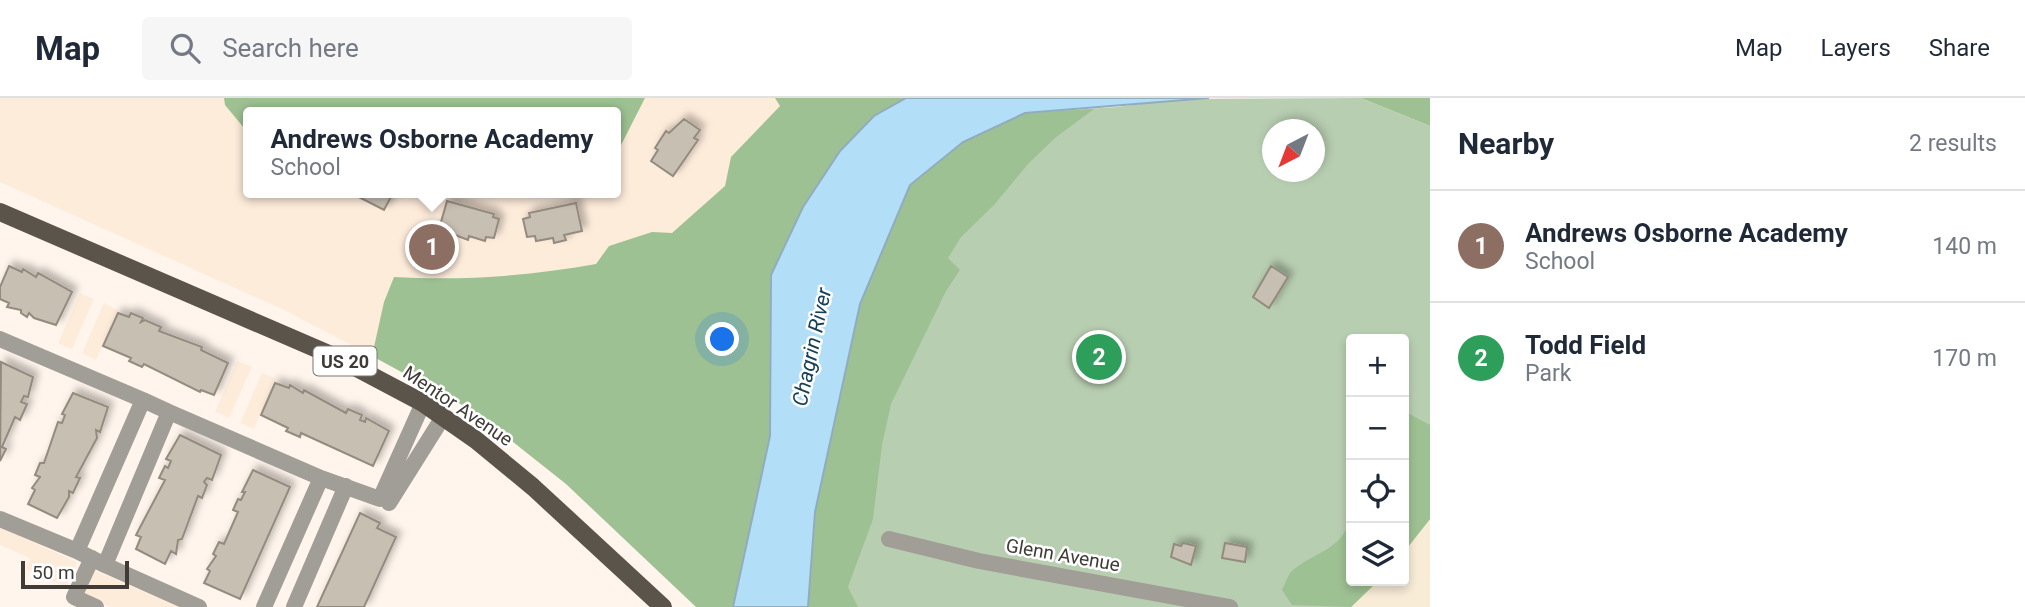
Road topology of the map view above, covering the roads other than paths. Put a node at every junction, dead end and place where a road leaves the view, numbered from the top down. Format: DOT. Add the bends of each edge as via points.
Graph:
graph roads {
  1 [pos="0,212"];
  2 [pos="0,339"];
  3 [pos="142,400"];
  4 [pos="423,403"];
  5 [pos="169,412"];
  6 [pos="443,417"];
  7 [pos="321,478"];
  8 [pos="346,486"];
  9 [pos="389,503"];
  10 [pos="0,519"];
  11 [pos="890,539"];
  12 [pos="91,558"];
  13 [pos="96,607"];
  14 [pos="200,607"];
  15 [pos="264,607"];
  16 [pos="295,607"];
  17 [pos="663,607"];
  18 [pos="1230,607"];
  1 -- 4 [label="main road, Mentor Avenue / US 20" via="338,358"];
  2 -- 3 [label="street"];
  3 -- 5 [label="street"];
  3 -- 12 [label="street"];
  4 -- 6 [label="main road, Mentor Avenue / US 20"];
  4 -- 8 [label="street" via="380,499"];
  5 -- 7 [label="street"];
  5 -- 12 [label="street"];
  6 -- 9 [label="street"];
  6 -- 17 [label="main road, Mentor Avenue / US 20" via="533,487"];
  7 -- 8 [label="street"];
  7 -- 15 [label="street"];
  8 -- 16 [label="street"];
  10 -- 12 [label="street"];
  11 -- 18 [label="street, Glenn Avenue" via="979,561"];
  12 -- 13 [label="street" via="74,597"];
  12 -- 14 [label="street"];
}
